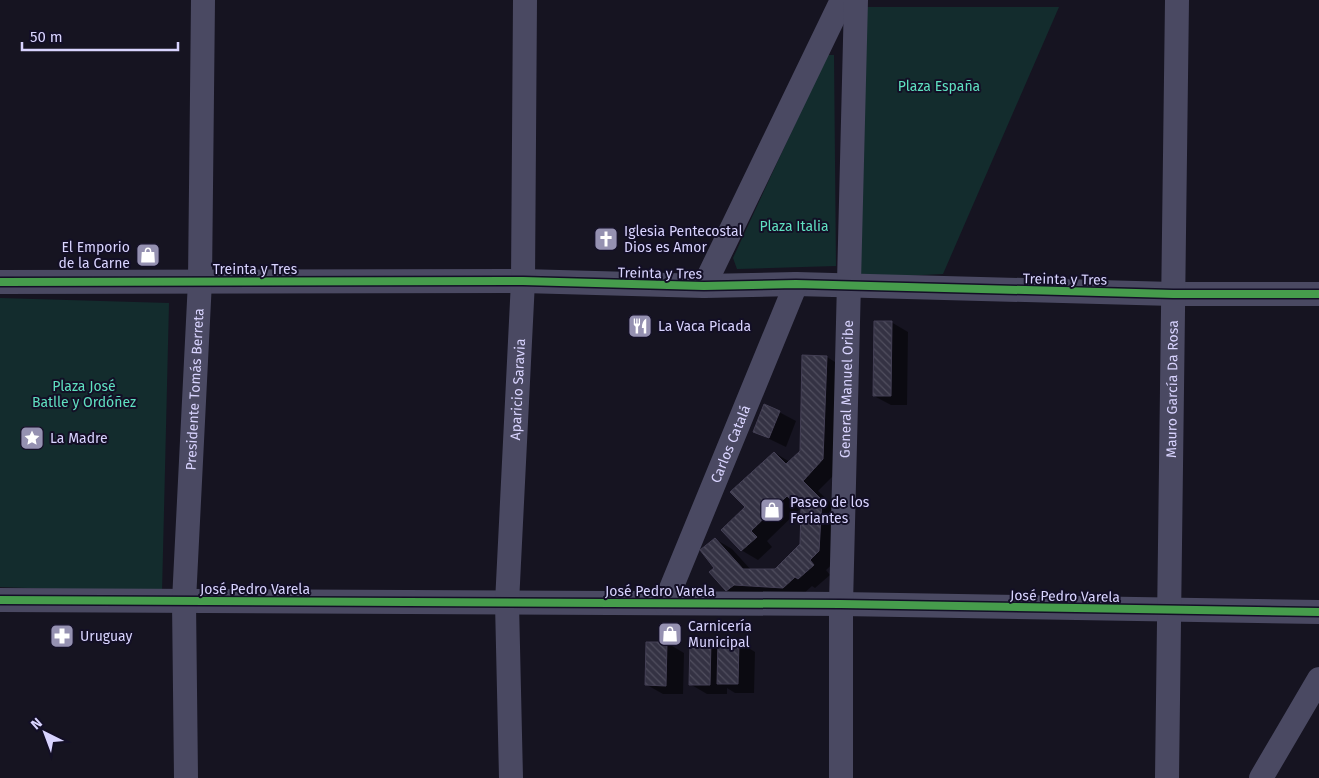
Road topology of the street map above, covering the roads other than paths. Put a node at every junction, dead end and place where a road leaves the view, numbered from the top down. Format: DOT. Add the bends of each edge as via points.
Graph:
graph roads {
  1 [pos="203,0"];
  2 [pos="524,0"];
  3 [pos="842,0"];
  4 [pos="856,0"];
  5 [pos="1177,0"];
  6 [pos="200,281"];
  7 [pos="0,282"];
  8 [pos="523,282"];
  9 [pos="796,284"];
  10 [pos="704,286"];
  11 [pos="850,286"];
  12 [pos="1173,294"];
  13 [pos="1319,294"];
  14 [pos="0,600"];
  15 [pos="184,601"];
  16 [pos="507,603"];
  17 [pos="665,603"];
  18 [pos="841,604"];
  19 [pos="1169,610"];
  20 [pos="1319,612"];
  21 [pos="1319,679"];
  22 [pos="186,778"];
  23 [pos="510,778"];
  24 [pos="840,778"];
  25 [pos="1167,778"];
  26 [pos="1261,778"];
  1 -- 6 [label="street, Presidente Tomás Berreta"];
  2 -- 8 [label="street, Aparicio Saravia"];
  3 -- 10 [label="street"];
  4 -- 11 [label="street, General Manuel Oribe"];
  5 -- 12 [label="street, Mauro García Da Rosa"];
  6 -- 7 [label="street, Treinta y Tres"];
  6 -- 8 [label="street, Treinta y Tres"];
  6 -- 15 [label="street, Presidente Tomás Berreta"];
  8 -- 10 [label="street, Treinta y Tres"];
  8 -- 16 [label="street, Aparicio Saravia"];
  9 -- 10 [label="street, Treinta y Tres"];
  9 -- 11 [label="street, Treinta y Tres"];
  9 -- 17 [label="street, Carlos Catalá"];
  11 -- 12 [label="street, Treinta y Tres"];
  11 -- 18 [label="street, General Manuel Oribe"];
  12 -- 13 [label="street, Treinta y Tres"];
  12 -- 19 [label="street, Mauro García Da Rosa"];
  14 -- 15 [label="street, José Pedro Varela"];
  15 -- 16 [label="street, José Pedro Varela"];
  15 -- 22 [label="street, Presidente Tomás Berreta"];
  16 -- 17 [label="street, José Pedro Varela"];
  16 -- 23 [label="street, Aparicio Saravia"];
  17 -- 18 [label="street, José Pedro Varela"];
  18 -- 19 [label="street, José Pedro Varela"];
  18 -- 24 [label="street, General Manuel Oribe"];
  19 -- 20 [label="street, José Pedro Varela"];
  19 -- 25 [label="street, Mauro García Da Rosa"];
  21 -- 26 [label="street"];
}
